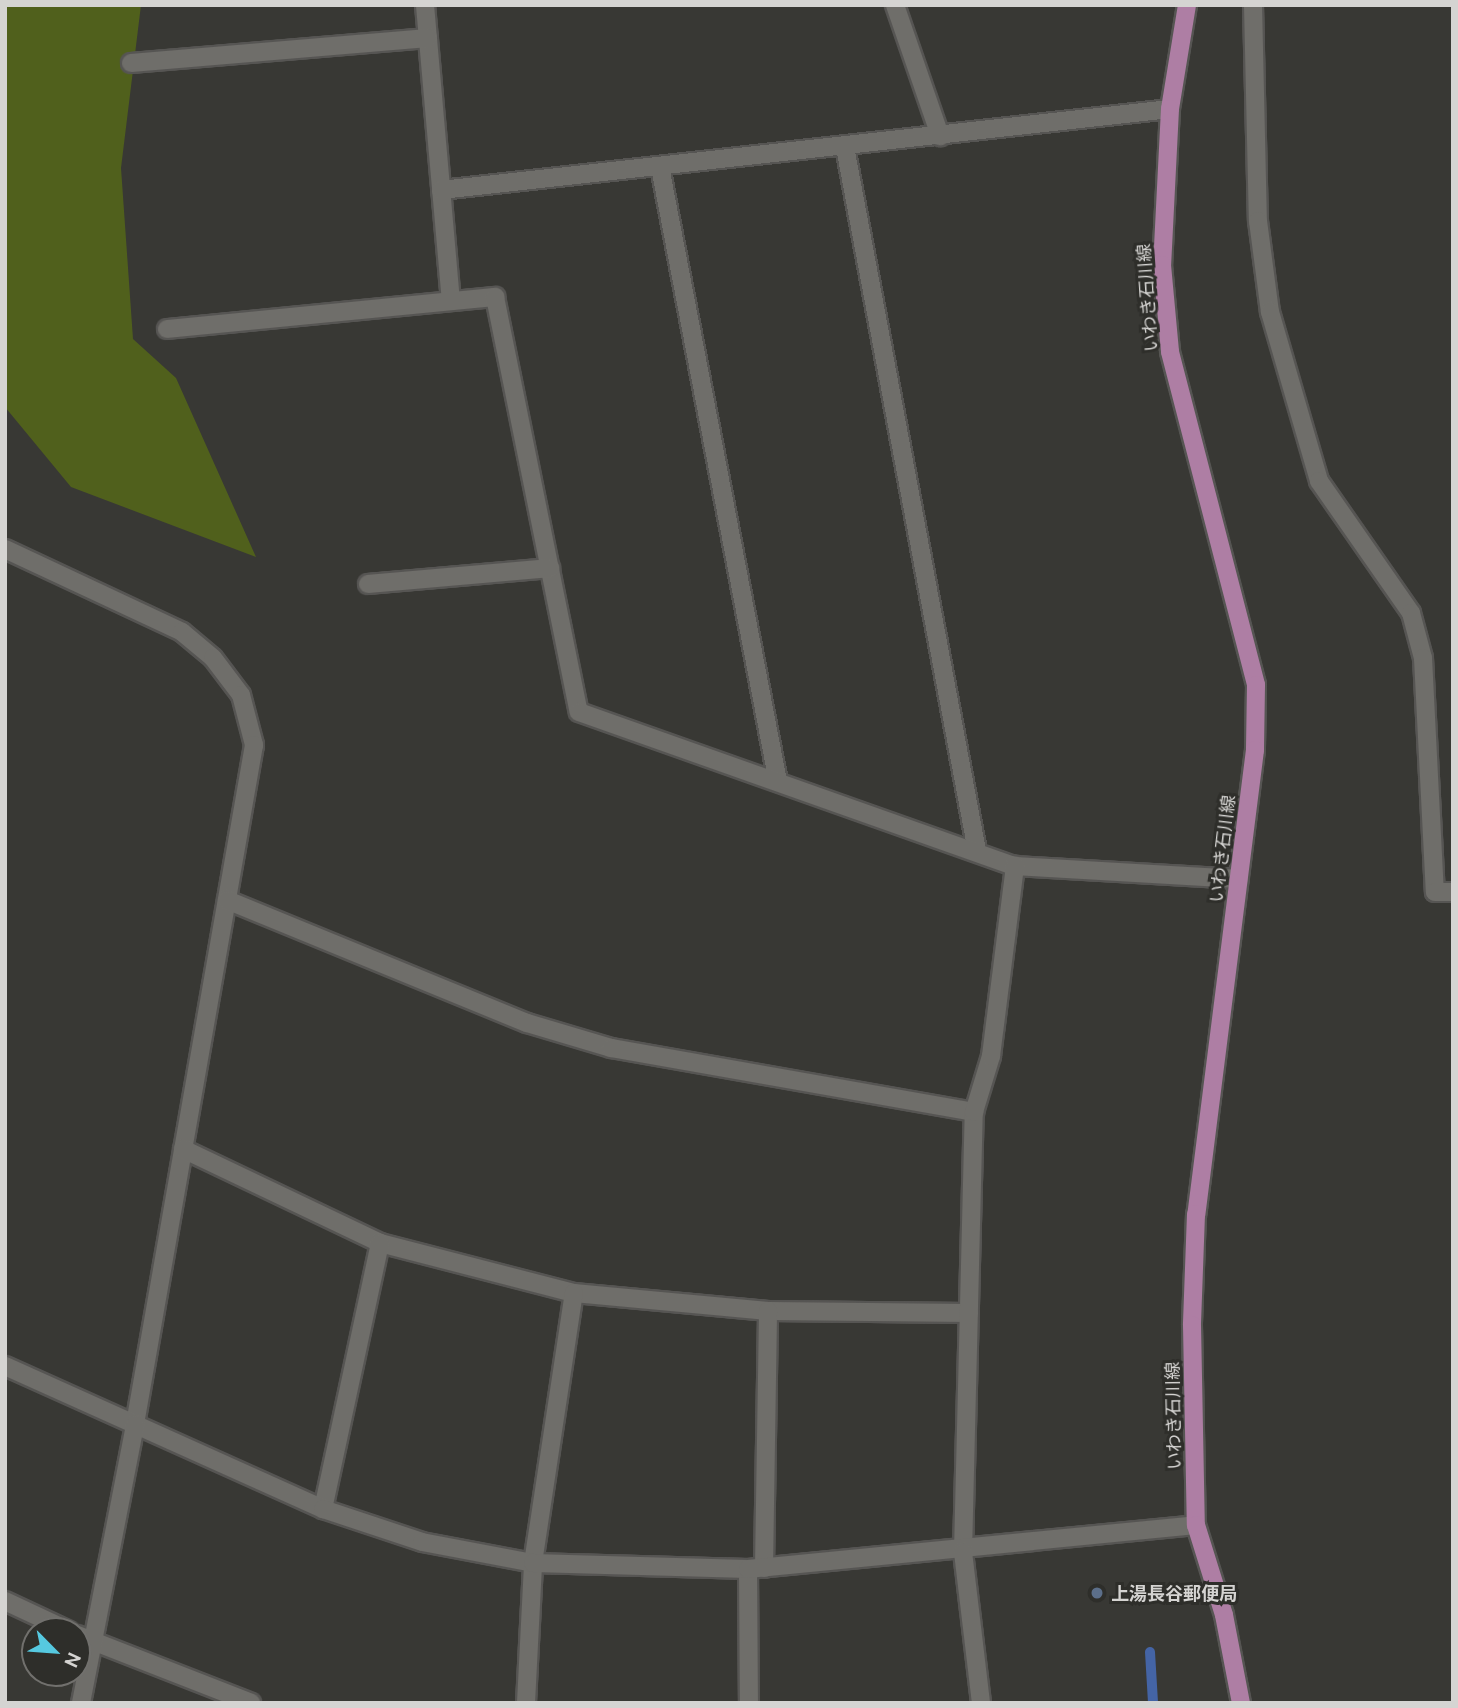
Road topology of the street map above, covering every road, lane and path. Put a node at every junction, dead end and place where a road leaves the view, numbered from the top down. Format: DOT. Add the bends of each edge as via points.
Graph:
graph roads {
  1 [pos="425,5"];
  2 [pos="895,5"];
  3 [pos="1188,5"];
  4 [pos="1253,5"];
  5 [pos="428,38"];
  6 [pos="131,63"];
  7 [pos="1170,109"];
  8 [pos="940,136"];
  9 [pos="845,147"];
  10 [pos="660,167"];
  11 [pos="441,190"];
  12 [pos="451,301"];
  13 [pos="167,329"];
  14 [pos="5,550"];
  15 [pos="550,568"];
  16 [pos="368,584"];
  17 [pos="779,782"];
  18 [pos="977,851"];
  19 [pos="1015,866"];
  20 [pos="1240,879"];
  21 [pos="1453,892"];
  22 [pos="227,900"];
  23 [pos="974,1112"];
  24 [pos="183,1149"];
  25 [pos="380,1243"];
  26 [pos="574,1293"];
  27 [pos="768,1311"];
  28 [pos="969,1313"];
  29 [pos="5,1366"];
  30 [pos="135,1424"];
  31 [pos="323,1509"];
  32 [pos="1196,1525"];
  33 [pos="962,1552"];
  34 [pos="533,1563"];
  35 [pos="756,1568"];
  36 [pos="5,1601"];
  37 [pos="39,1617"];
  38 [pos="90,1617"];
  39 [pos="91,1640"];
  40 [pos="251,1703"];
  41 [pos="526,1703"];
  42 [pos="749,1703"];
  43 [pos="981,1703"];
  44 [pos="1241,1703"];
  1 -- 5 [label="street"];
  2 -- 8 [label="street"];
  3 -- 7 [label="main road, いわき石川線"];
  4 -- 21 [label="street" via="1258,221 1270,312 1319,481 1410,613 1423,658 1435,892"];
  5 -- 6 [label="street"];
  5 -- 11 [label="street"];
  7 -- 8 [label="street"];
  7 -- 20 [label="main road, いわき石川線" via="1162,265 1170,352 1256,685 1255,750"];
  8 -- 9 [label="street"];
  9 -- 10 [label="street"];
  9 -- 18 [label="street"];
  10 -- 11 [label="street"];
  10 -- 17 [label="street"];
  11 -- 12 [label="street"];
  12 -- 13 [label="street"];
  12 -- 15 [label="street" via="495,297"];
  14 -- 22 [label="street" via="182,632 213,658 241,695 254,745"];
  15 -- 16 [label="street"];
  15 -- 17 [label="street" via="579,712"];
  17 -- 18 [label="street"];
  18 -- 19 [label="street"];
  19 -- 20 [label="street"];
  19 -- 23 [label="street" via="991,1056"];
  20 -- 32 [label="main road, いわき石川線" via="1196,1213"];
  22 -- 23 [label="street" via="527,1023 611,1048"];
  22 -- 24 [label="street"];
  23 -- 28 [label="street"];
  24 -- 25 [label="street"];
  24 -- 30 [label="street"];
  25 -- 26 [label="street"];
  25 -- 31 [label="street"];
  26 -- 27 [label="street"];
  26 -- 34 [label="street"];
  27 -- 28 [label="street"];
  27 -- 35 [label="street"];
  28 -- 33 [label="street"];
  29 -- 30 [label="street"];
  30 -- 31 [label="street"];
  30 -- 38 [label="street"];
  31 -- 34 [label="street" via="422,1542"];
  32 -- 33 [label="street"];
  32 -- 44 [label="main road, いわき石川線" via="1224,1615"];
  33 -- 35 [label="street"];
  33 -- 43 [label="street"];
  34 -- 35 [label="street"];
  34 -- 41 [label="street"];
  35 -- 42 [label="street"];
  36 -- 37 [label="street"];
  39 -- 40 [label="street"];
}
